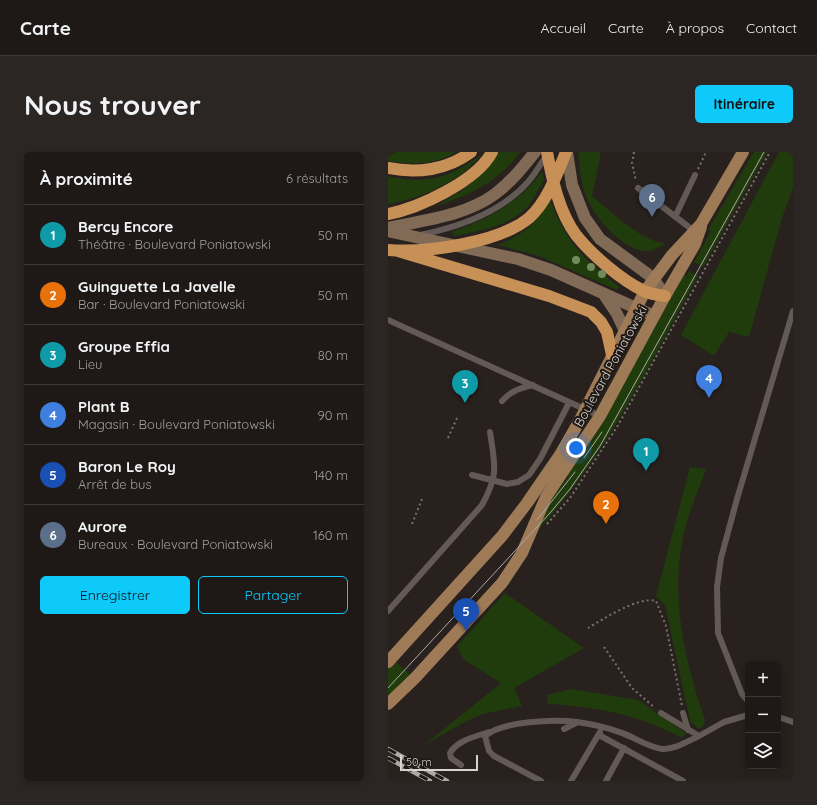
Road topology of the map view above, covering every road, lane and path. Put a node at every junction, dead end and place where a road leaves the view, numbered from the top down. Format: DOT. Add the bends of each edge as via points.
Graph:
graph roads {
  1 [pos="471,152"];
  2 [pos="492,152"];
  3 [pos="535,152"];
  4 [pos="548,152"];
  5 [pos="566,152"];
  6 [pos="634,152"];
  7 [pos="706,152"];
  8 [pos="743,152"];
  9 [pos="770,152"];
  10 [pos="702,161"];
  11 [pos="388,168"];
  12 [pos="695,175"];
  13 [pos="638,188"];
  14 [pos="388,214"];
  15 [pos="675,217"];
  16 [pos="698,227"];
  17 [pos="388,228"];
  18 [pos="388,231"];
  19 [pos="413,236"];
  20 [pos="393,251"];
  21 [pos="653,278"];
  22 [pos="645,291"];
  23 [pos="605,296"];
  24 [pos="665,296"];
  25 [pos="636,308"];
  26 [pos="793,311"];
  27 [pos="654,316"];
  28 [pos="388,320"];
  29 [pos="624,329"];
  30 [pos="612,355"];
  31 [pos="532,385"];
  32 [pos="502,401"];
  33 [pos="569,402"];
  34 [pos="585,409"];
  35 [pos="600,416"];
  36 [pos="457,418"];
  37 [pos="490,432"];
  38 [pos="448,438"];
  39 [pos="472,475"];
  40 [pos="422,499"];
  41 [pos="412,524"];
  42 [pos="547,524"];
  43 [pos="388,611"];
  44 [pos="588,628"];
  45 [pos="604,648"];
  46 [pos="388,662"];
  47 [pos="745,698"];
  48 [pos="388,704"];
  49 [pos="661,713"];
  50 [pos="683,713"];
  51 [pos="745,716"];
  52 [pos="781,718"];
  53 [pos="578,722"];
  54 [pos="793,722"];
  55 [pos="603,727"];
  56 [pos="564,729"];
  57 [pos="688,730"];
  58 [pos="490,732"];
  59 [pos="598,735"];
  60 [pos="699,736"];
  61 [pos="624,748"];
  62 [pos="461,765"];
  63 [pos="541,781"];
  64 [pos="571,781"];
  65 [pos="606,781"];
  66 [pos="683,781"];
  1 -- 11 [label="highway" via="432,170 408,172"];
  2 -- 14 [label="highway" via="469,177 436,198"];
  3 -- 17 [label="main road" via="515,177 488,198 442,217"];
  4 -- 19 [label="lane" via="528,182 502,204 462,224"];
  4 -- 22 [label="highway" via="557,194 576,234 601,261"];
  5 -- 20 [label="highway" via="538,207 529,218 517,226 499,235 453,246"];
  5 -- 21 [label="main road" via="572,185 589,223 600,239"];
  6 -- 13 [label="path" via="632,163"];
  7 -- 10 [label="path"];
  8 -- 16 [label="main road, Boulevard Poniatowski"];
  9 -- 42 [label="path" via="617,427 570,498"];
  12 -- 15 [label="lane"];
  13 -- 15 [label="lane"];
  15 -- 16 [label="lane"];
  16 -- 21 [label="main road, Boulevard Poniatowski"];
  16 -- 24 [label="main road, Boulevard Poniatowski" via="695,244"];
  18 -- 19 [label="main road"];
  19 -- 23 [label="main road" via="518,259 551,270"];
  20 -- 30 [label="highway" via="549,296 591,312 607,332"];
  21 -- 22 [label="main road, Boulevard Poniatowski"];
  21 -- 24 [label="main road"];
  22 -- 24 [label="highway"];
  22 -- 25 [label="main road, Boulevard Poniatowski"];
  23 -- 25 [label="main road"];
  23 -- 29 [label="main road"];
  24 -- 27 [label="main road, Boulevard Poniatowski"];
  25 -- 27 [label="main road"];
  25 -- 29 [label="main road, Boulevard Poniatowski"];
  26 -- 47 [label="lane" via="737,499 721,558 717,587 718,634"];
  27 -- 35 [label="main road, Boulevard Poniatowski"];
  28 -- 31 [label="lane"];
  29 -- 30 [label="main road, Boulevard Poniatowski"];
  30 -- 34 [label="main road, Boulevard Poniatowski"];
  31 -- 32 [label="lane" via="517,389"];
  31 -- 33 [label="lane"];
  33 -- 34 [label="lane"];
  33 -- 39 [label="lane" via="529,475 518,482 507,484"];
  34 -- 35 [label="lane"];
  34 -- 46 [label="main road, Boulevard Poniatowski" via="547,474 502,536"];
  35 -- 48 [label="main road, Boulevard Poniatowski" via="546,497 522,553 502,583"];
  36 -- 38 [label="path"];
  37 -- 43 [label="lane" via="496,470 491,489 482,505"];
  40 -- 41 [label="path"];
  44 -- 50 [label="path" via="612,613 649,599 656,601 666,626"];
  45 -- 49 [label="path" via="632,688"];
  49 -- 57 [label="lane"];
  50 -- 57 [label="lane"];
  51 -- 60 [label="lane" via="724,722"];
  52 -- 54 [label="lane"];
  53 -- 55 [label="lane"];
  53 -- 56 [label="lane"];
  53 -- 58 [label="lane" via="520,724"];
  55 -- 59 [label="lane"];
  55 -- 60 [label="lane" via="662,749"];
  57 -- 60 [label="lane"];
  58 -- 62 [label="lane" via="466,740 453,748 451,758"];
  58 -- 63 [label="lane" via="485,736 489,751 494,756"];
  59 -- 61 [label="lane"];
  59 -- 64 [label="lane"];
  61 -- 65 [label="lane"];
  61 -- 66 [label="lane"];
}
